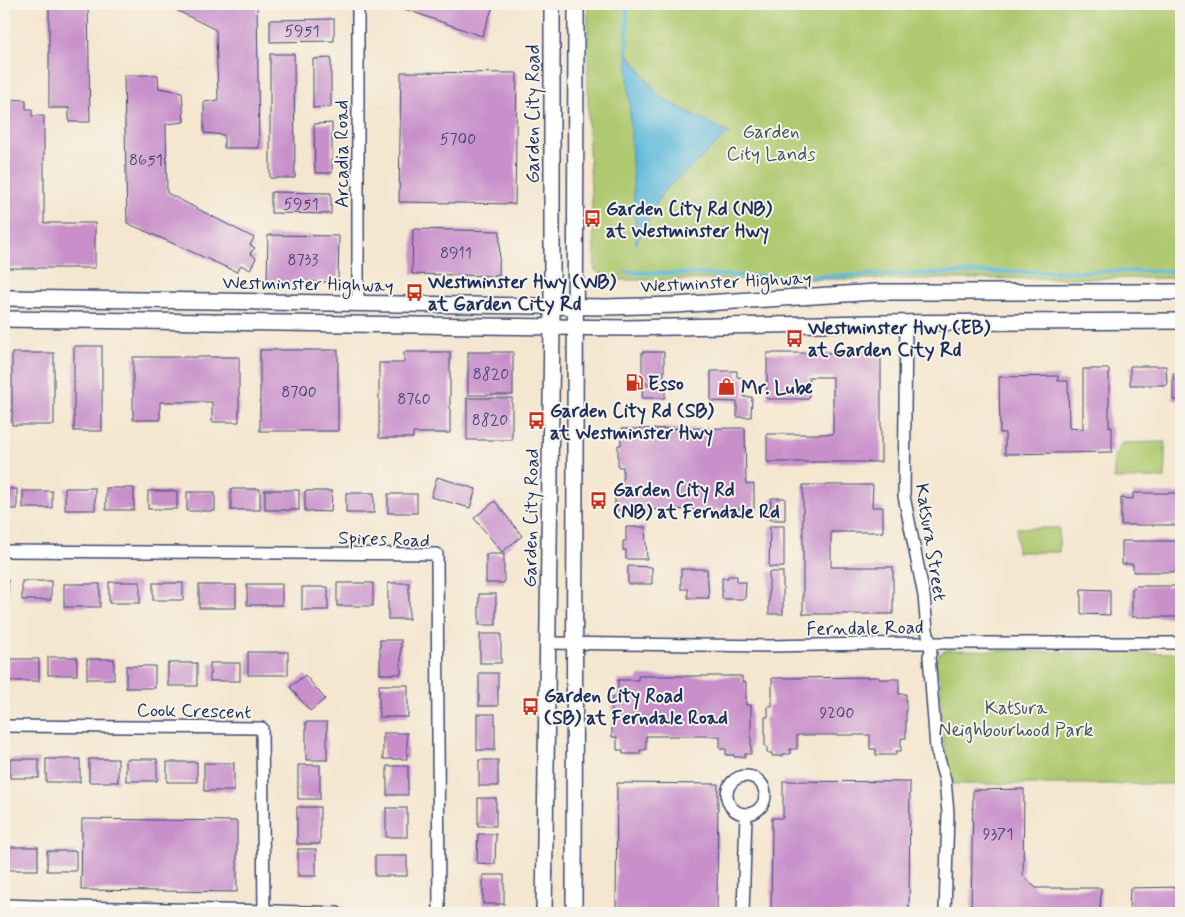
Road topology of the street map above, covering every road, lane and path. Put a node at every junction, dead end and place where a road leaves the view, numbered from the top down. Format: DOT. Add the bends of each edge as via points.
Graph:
graph roads {
  1 [pos="358,4"];
  2 [pos="552,4"];
  3 [pos="576,4"];
  4 [pos="1181,292"];
  5 [pos="4,298"];
  6 [pos="358,303"];
  7 [pos="552,306"];
  8 [pos="575,306"];
  9 [pos="4,319"];
  10 [pos="1181,321"];
  11 [pos="906,323"];
  12 [pos="552,327"];
  13 [pos="575,328"];
  14 [pos="4,551"];
  15 [pos="548,642"];
  16 [pos="1181,642"];
  17 [pos="930,643"];
  18 [pos="575,644"];
  19 [pos="4,726"];
  20 [pos="746,814"];
  21 [pos="4,905"];
  22 [pos="115,911"];
  23 [pos="264,911"];
  24 [pos="337,913"];
  25 [pos="439,913"];
  26 [pos="544,913"];
  27 [pos="574,913"];
  28 [pos="743,913"];
  29 [pos="945,913"];
  1 -- 6 [label="street, Arcadia Road"];
  2 -- 7 [label="main road, Garden City Road"];
  3 -- 8 [label="main road"];
  4 -- 8 [label="main road, Westminster Highway" via="876,292 675,305"];
  5 -- 6 [label="main road, Westminster Highway"];
  6 -- 7 [label="main road, Westminster Highway"];
  7 -- 8 [label="main road, Westminster Highway"];
  7 -- 12 [label="main road, Garden City Road"];
  8 -- 13 [label="main road"];
  9 -- 12 [label="main road"];
  10 -- 11 [label="main road"];
  11 -- 13 [label="main road"];
  11 -- 17 [label="street, Katsura Street" via="904,496"];
  12 -- 13 [label="main road"];
  12 -- 15 [label="main road, Garden City Road"];
  13 -- 18 [label="main road"];
  14 -- 25 [label="street, Spires Road" via="436,554"];
  15 -- 18 [label="street, Ferndale Road"];
  15 -- 26 [label="main road, Garden City Road"];
  16 -- 17 [label="street, Ferndale Road"];
  17 -- 18 [label="street, Ferndale Road" via="770,646"];
  17 -- 29 [label="street, Katsura Street" via="936,748 945,780 948,813"];
  18 -- 27 [label="main road"];
  19 -- 23 [label="street, Cook Crescent" via="262,728"];
  20 -- 28 [label="street"];
  21 -- 22 [label="street"];
  22 -- 23 [label="street"];
  23 -- 24 [label="street"];
}
